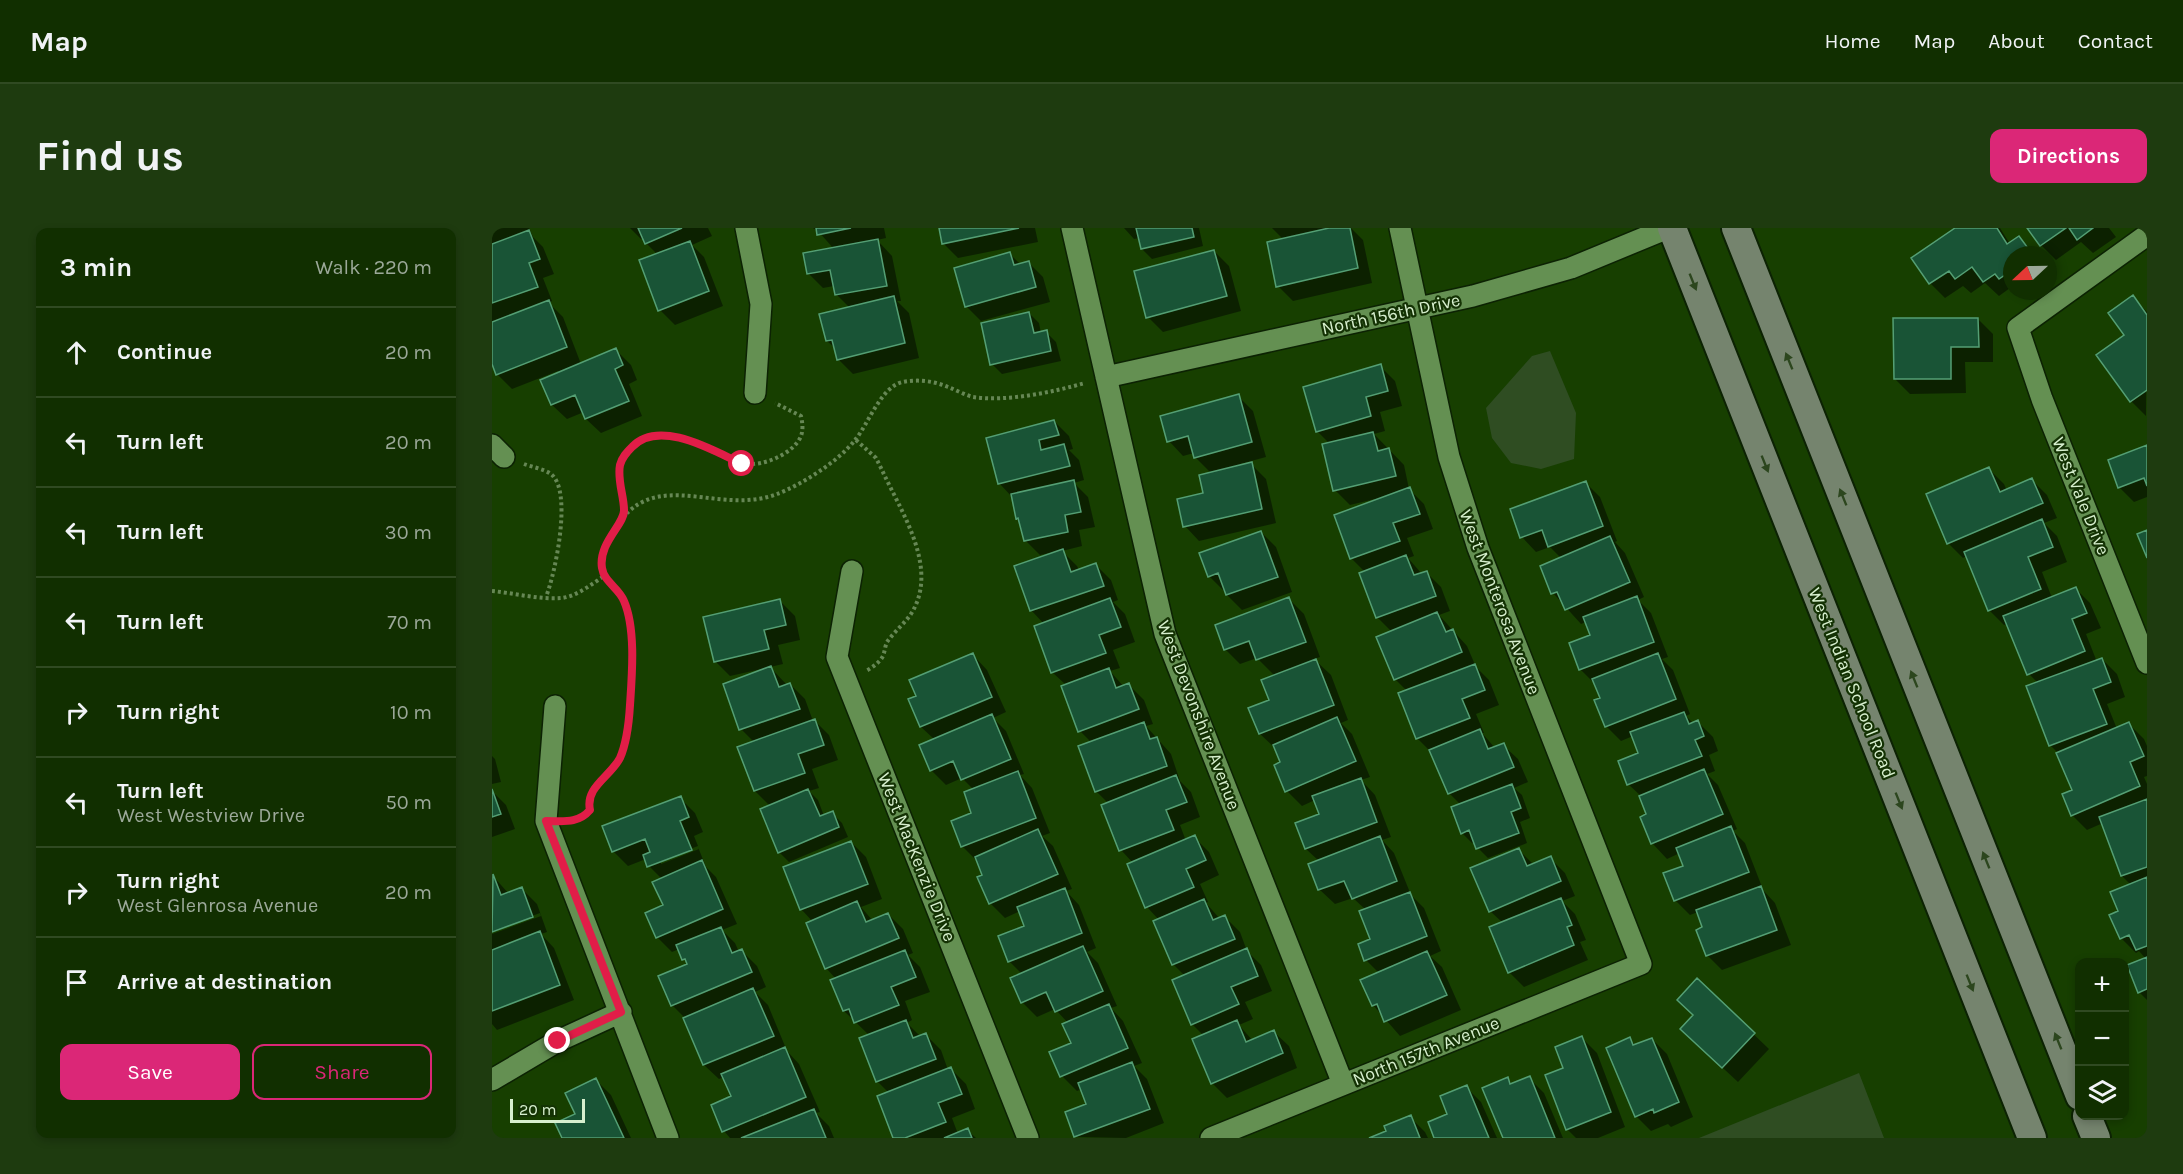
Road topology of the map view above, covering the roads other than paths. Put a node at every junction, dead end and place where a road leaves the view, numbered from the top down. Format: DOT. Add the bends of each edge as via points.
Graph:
graph roads {
  1 [pos="746,228"];
  2 [pos="1072,228"];
  3 [pos="1400,228"];
  4 [pos="1670,228"];
  5 [pos="1736,228"];
  6 [pos="2147,236"];
  7 [pos="1416,307"];
  8 [pos="1106,377"];
  9 [pos="755,393"];
  10 [pos="852,571"];
  11 [pos="2147,663"];
  12 [pos="555,706"];
  13 [pos="1641,964"];
  14 [pos="621,1012"];
  15 [pos="492,1080"];
  16 [pos="1343,1084"];
  17 [pos="2075,1086"];
  18 [pos="2089,1120"];
  19 [pos="668,1138"];
  20 [pos="1028,1138"];
  21 [pos="1211,1138"];
  22 [pos="2032,1138"];
  23 [pos="2096,1138"];
  1 -- 9 [label="street" via="762,304"];
  2 -- 8 [label="street, West Devonshire Avenue"];
  3 -- 7 [label="street, West Monterosa Avenue"];
  4 -- 7 [label="street, North 156th Drive" via="1533,280"];
  4 -- 22 [label="main road, West Indian School Road, one-way"];
  17 -- 5 [label="main road, one-way"];
  6 -- 11 [label="street, West Vale Drive" via="2018,328 2042,399"];
  7 -- 8 [label="street, North 156th Drive"];
  7 -- 13 [label="street, West Monterosa Avenue" via="1449,457 1470,526"];
  8 -- 16 [label="street, West Devonshire Avenue" via="1165,634"];
  10 -- 20 [label="street, West MacKenzie Drive" via="837,657"];
  12 -- 14 [label="street" via="546,821"];
  13 -- 16 [label="street, North 157th Avenue"];
  14 -- 15 [label="street" via="558,1041"];
  14 -- 19 [label="street"];
  16 -- 21 [label="street, North 157th Avenue"];
  18 -- 23 [label="main road"];
}
